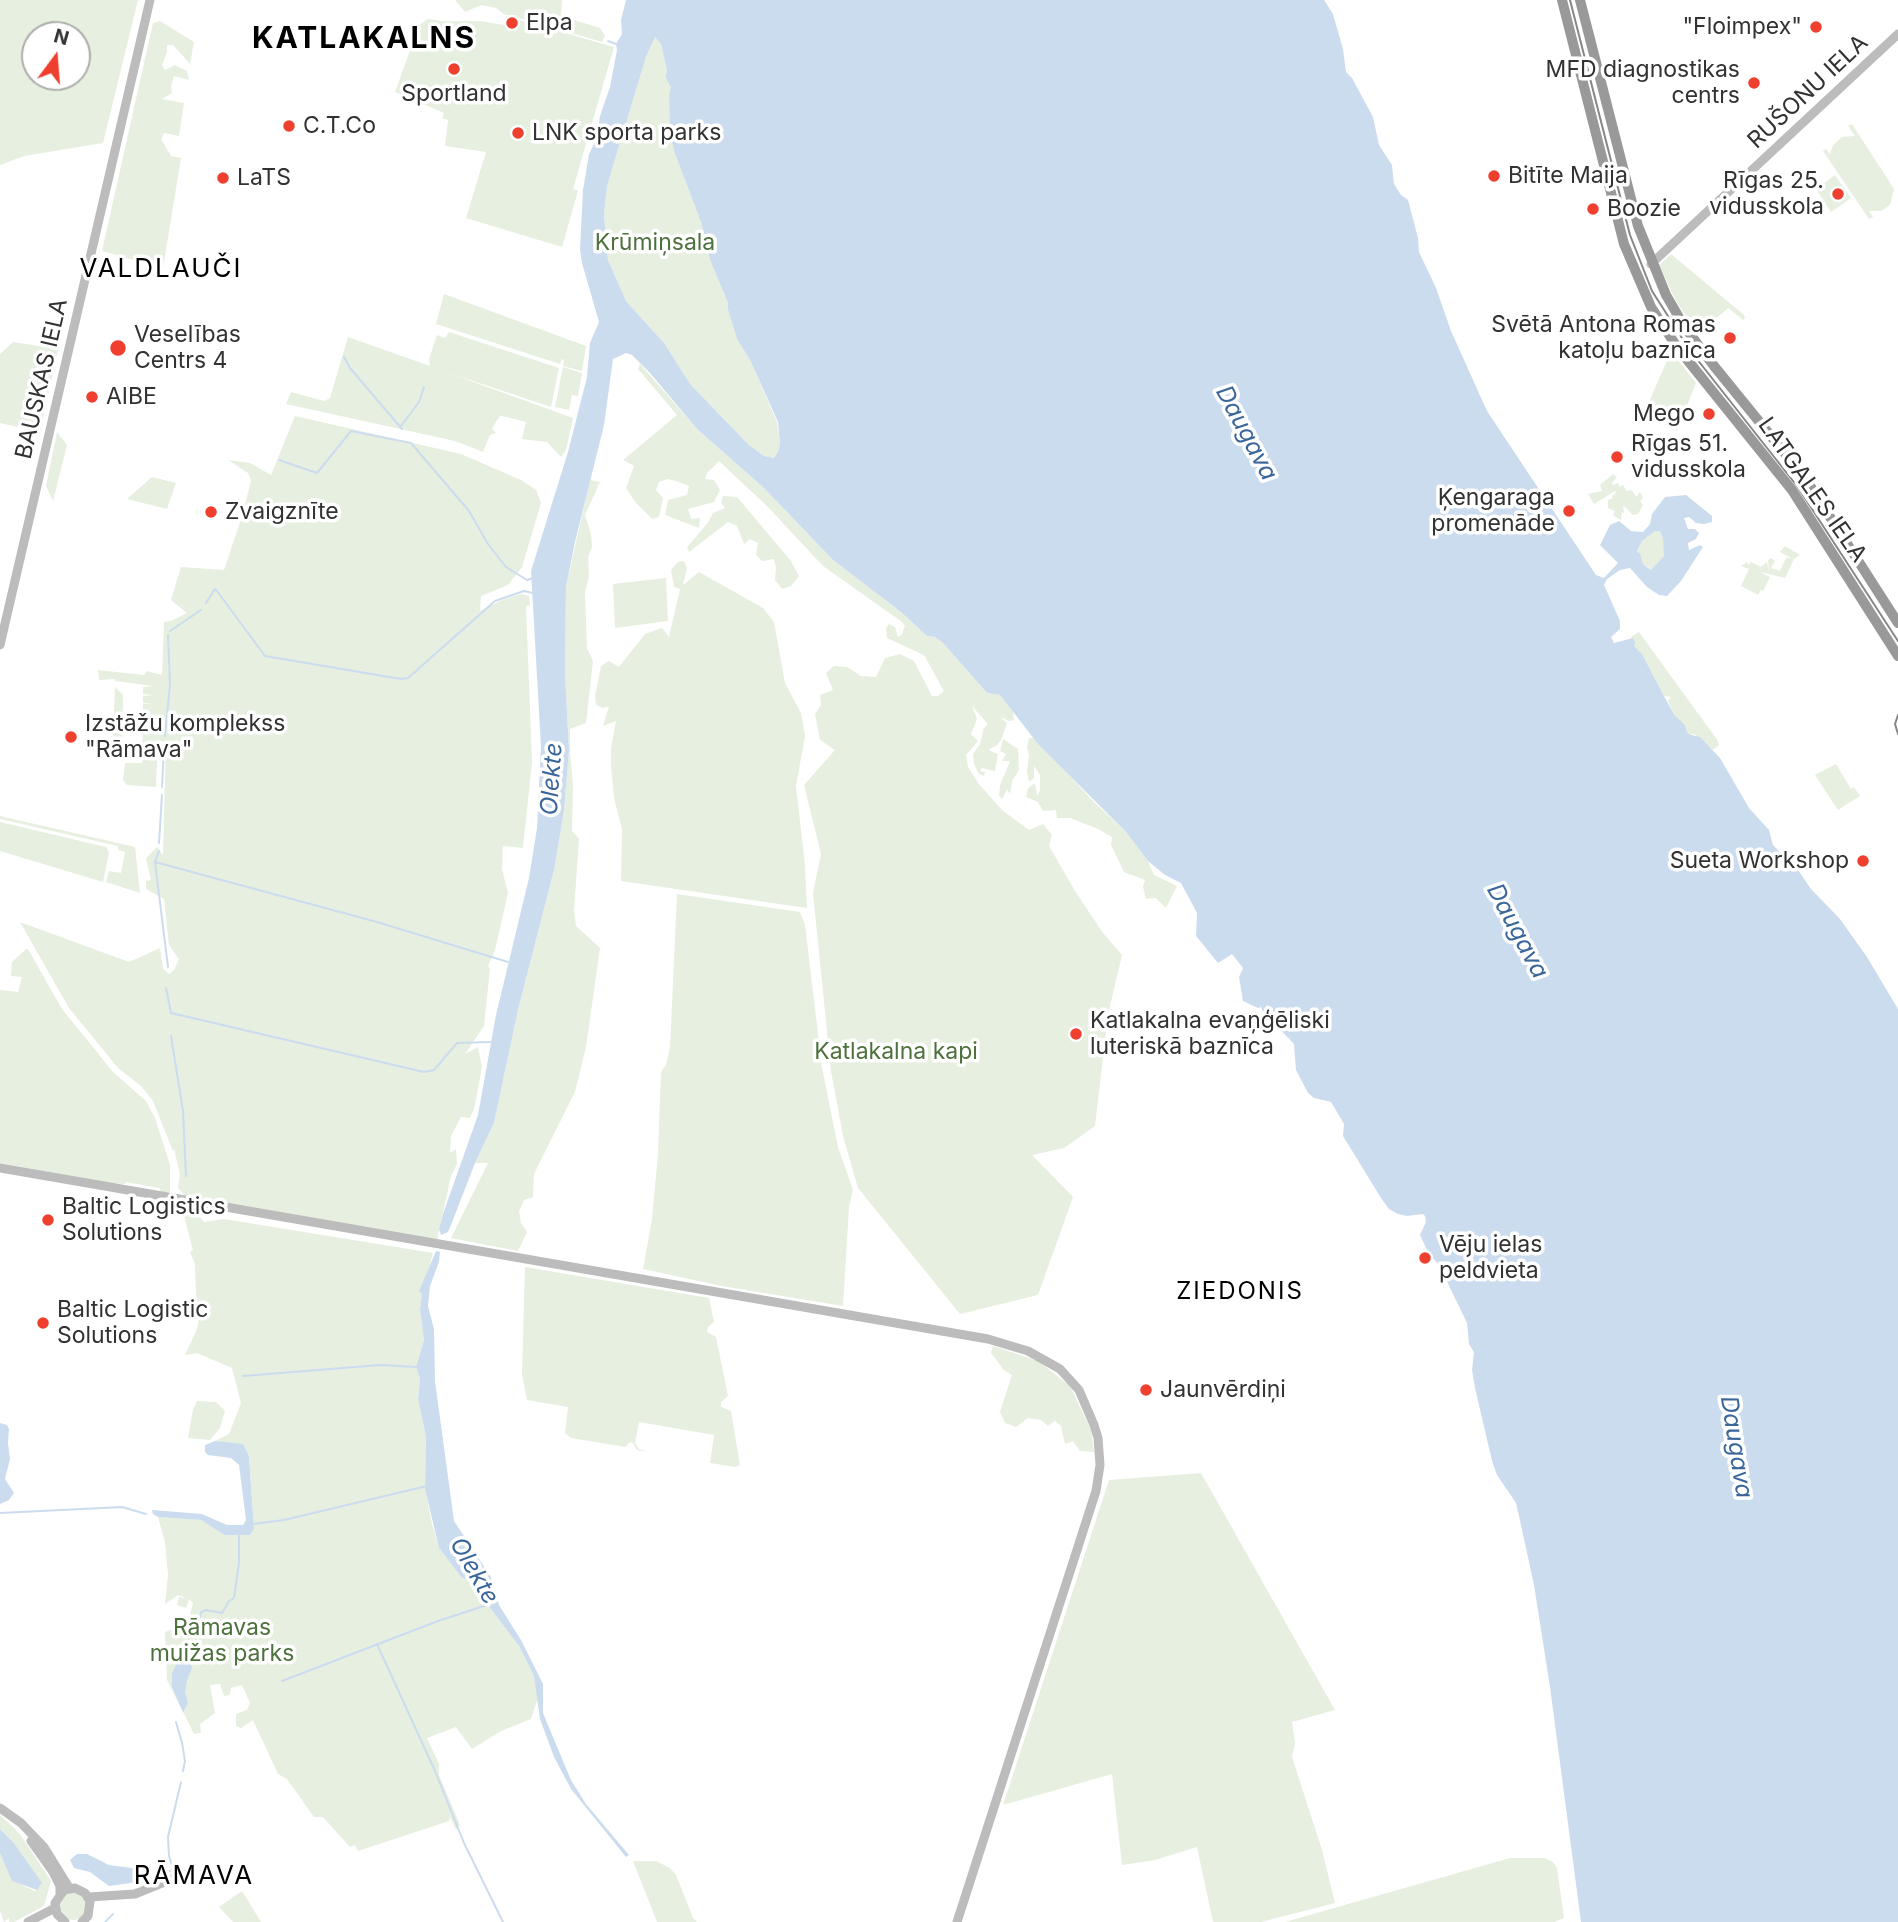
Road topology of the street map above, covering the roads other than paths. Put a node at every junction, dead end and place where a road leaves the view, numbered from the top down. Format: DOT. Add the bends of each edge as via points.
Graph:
graph roads {
  1 [pos="150,0"];
  2 [pos="1562,0"];
  3 [pos="1580,0"];
  4 [pos="1898,34"];
  5 [pos="1651,264"];
  6 [pos="1792,460"];
  7 [pos="1778,471"];
  8 [pos="1898,623"];
  9 [pos="0,645"];
  10 [pos="1898,656"];
  11 [pos="0,1168"];
  12 [pos="0,1810"];
  13 [pos="184,1874"];
  14 [pos="70,1889"];
  15 [pos="60,1894"];
  16 [pos="89,1897"];
  17 [pos="120,1897"];
  18 [pos="91,1910"];
  19 [pos="59,1916"];
  20 [pos="29,1922"];
  21 [pos="36,1922"];
  22 [pos="82,1922"];
  23 [pos="957,1922"];
  1 -- 9 [label="main road, BAUSKAS IELA"];
  2 -- 7 [label="highway, LATGALES IELA" via="1624,244 1641,285 1677,347"];
  3 -- 5 [label="highway, LATGALES IELA"];
  4 -- 5 [label="main road, RUŠONU IELA"];
  5 -- 6 [label="highway, LATGALES IELA" via="1684,326"];
  6 -- 7 [label="highway"];
  6 -- 8 [label="highway, LATGALES IELA"];
  7 -- 10 [label="highway, LATGALES IELA"];
  11 -- 23 [label="main road" via="988,1339 1017,1346 1060,1368 1079,1390 1098,1438 1096,1491"];
  12 -- 14 [label="main road" via="44,1847"];
  12 -- 15 [label="main road" via="45,1859 58,1880"];
  13 -- 17 [label="main road"];
  14 -- 15 [label="main road"];
  14 -- 16 [label="main road"];
  15 -- 19 [label="main road"];
  16 -- 17 [label="main road"];
  16 -- 18 [label="main road"];
  17 -- 18 [label="main road"];
  18 -- 22 [label="main road"];
  19 -- 20 [label="main road"];
  19 -- 21 [label="main road"];
}
